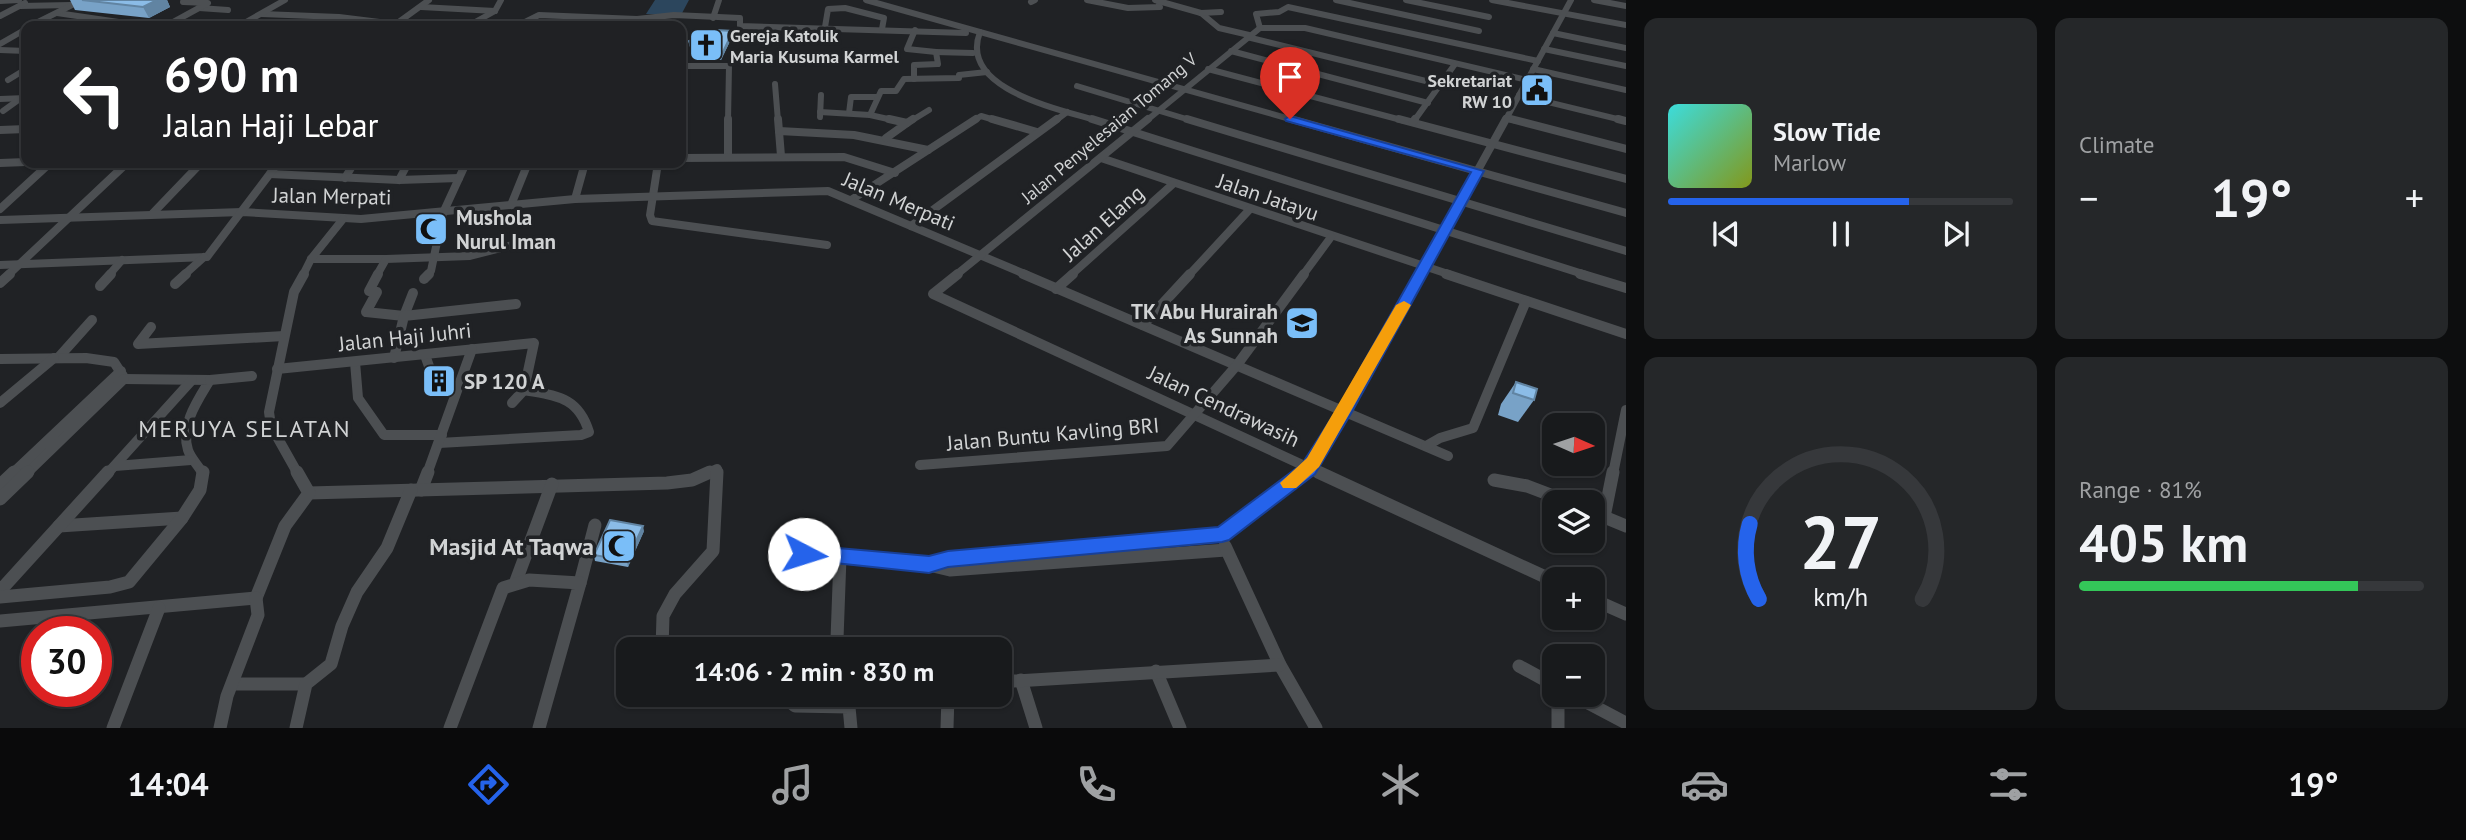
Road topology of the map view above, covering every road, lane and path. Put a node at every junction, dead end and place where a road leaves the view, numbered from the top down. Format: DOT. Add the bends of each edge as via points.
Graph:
graph roads {
  1 [pos="31,0"];
  2 [pos="82,0"];
  3 [pos="285,0"];
  4 [pos="429,0"];
  5 [pos="501,0"];
  6 [pos="719,0"];
  7 [pos="866,0"];
  8 [pos="1087,0"];
  9 [pos="1336,0"];
  10 [pos="1407,0"];
  11 [pos="1571,0"];
  12 [pos="1594,0"];
  13 [pos="0,1"];
  14 [pos="195,1"];
  15 [pos="1156,1"];
  16 [pos="1415,1"];
  17 [pos="1498,1"];
  18 [pos="183,2"];
  19 [pos="20,3"];
  20 [pos="846,4"];
  21 [pos="74,5"];
  22 [pos="1626,6"];
  23 [pos="421,7"];
  24 [pos="199,8"];
  25 [pos="228,10"];
  26 [pos="306,10"];
  27 [pos="495,11"];
  28 [pos="1221,12"];
  29 [pos="57,13"];
  30 [pos="1201,13"];
  31 [pos="1397,13"];
  32 [pos="262,14"];
  33 [pos="1564,14"];
  34 [pos="297,15"];
  35 [pos="0,16"];
  36 [pos="339,17"];
  37 [pos="587,17"];
  38 [pos="91,18"];
  39 [pos="713,18"];
  40 [pos="1489,18"];
  41 [pos="42,21"];
  42 [pos="84,21"];
  43 [pos="106,21"];
  44 [pos="175,21"];
  45 [pos="249,21"];
  46 [pos="288,21"];
  47 [pos="332,21"];
  48 [pos="372,21"];
  49 [pos="400,21"];
  50 [pos="477,21"];
  51 [pos="527,21"];
  52 [pos="584,21"];
  53 [pos="621,21"];
  54 [pos="647,21"];
  55 [pos="1626,26"];
  56 [pos="825,27"];
  57 [pos="1260,28"];
  58 [pos="882,29"];
  59 [pos="915,30"];
  60 [pos="1479,31"];
  61 [pos="21,32"];
  62 [pos="980,33"];
  63 [pos="1553,33"];
  64 [pos="1248,36"];
  65 [pos="0,44"];
  66 [pos="1469,46"];
  67 [pos="21,48"];
  68 [pos="1626,48"];
  69 [pos="1544,49"];
  70 [pos="0,50"];
  71 [pos="15,51"];
  72 [pos="21,51"];
  73 [pos="1231,51"];
  74 [pos="935,52"];
  75 [pos="974,53"];
  76 [pos="1538,61"];
  77 [pos="1353,63"];
  78 [pos="1455,64"];
  79 [pos="686,66"];
  80 [pos="1626,66"];
  81 [pos="1208,69"];
  82 [pos="1533,69"];
  83 [pos="21,72"];
  84 [pos="987,72"];
  85 [pos="914,79"];
  86 [pos="1336,79"];
  87 [pos="8,80"];
  88 [pos="1527,80"];
  89 [pos="775,84"];
  90 [pos="1442,85"];
  91 [pos="1077,86"];
  92 [pos="1183,89"];
  93 [pos="1626,90"];
  94 [pos="821,95"];
  95 [pos="1519,95"];
  96 [pos="877,97"];
  97 [pos="21,98"];
  98 [pos="0,99"];
  99 [pos="21,100"];
  100 [pos="1428,103"];
  101 [pos="929,110"];
  102 [pos="3,111"];
  103 [pos="1157,111"];
  104 [pos="820,112"];
  105 [pos="1066,112"];
  106 [pos="849,113"];
  107 [pos="870,115"];
  108 [pos="1506,118"];
  109 [pos="1626,121"];
  110 [pos="1413,122"];
  111 [pos="907,123"];
  112 [pos="21,129"];
  113 [pos="0,130"];
  114 [pos="821,130"];
  115 [pos="779,131"];
  116 [pos="1037,132"];
  117 [pos="1132,132"];
  118 [pos="886,138"];
  119 [pos="1493,143"];
  120 [pos="1626,149"];
  121 [pos="928,150"];
  122 [pos="781,156"];
  123 [pos="728,157"];
  124 [pos="686,158"];
  125 [pos="1101,158"];
  126 [pos="21,162"];
  127 [pos="0,163"];
  128 [pos="44,168"];
  129 [pos="122,168"];
  130 [pos="196,168"];
  131 [pos="274,168"];
  132 [pos="351,168"];
  133 [pos="406,168"];
  134 [pos="464,168"];
  135 [pos="526,168"];
  136 [pos="584,168"];
  137 [pos="657,168"];
  138 [pos="1478,171"];
  139 [pos="895,173"];
  140 [pos="270,174"];
  141 [pos="345,178"];
  142 [pos="459,178"];
  143 [pos="1626,179"];
  144 [pos="400,180"];
  145 [pos="1174,183"];
  146 [pos="653,196"];
  147 [pos="575,199"];
  148 [pos="4,200"];
  149 [pos="851,200"];
  150 [pos="1460,201"];
  151 [pos="511,205"];
  152 [pos="0,209"];
  153 [pos="1250,209"];
  154 [pos="242,212"];
  155 [pos="153,213"];
  156 [pos="443,213"];
  157 [pos="1626,213"];
  158 [pos="68,217"];
  159 [pos="343,219"];
  160 [pos="0,220"];
  161 [pos="911,226"];
  162 [pos="1445,230"];
  163 [pos="1331,237"];
  164 [pos="548,240"];
  165 [pos="827,245"];
  166 [pos="1626,251"];
  167 [pos="204,257"];
  168 [pos="981,257"];
  169 [pos="434,258"];
  170 [pos="311,259"];
  171 [pos="386,259"];
  172 [pos="122,260"];
  173 [pos="21,264"];
  174 [pos="0,265"];
  175 [pos="1425,267"];
  176 [pos="425,279"];
  177 [pos="0,283"];
  178 [pos="175,284"];
  179 [pos="100,286"];
  180 [pos="1626,288"];
  181 [pos="1056,289"];
  182 [pos="414,293"];
  183 [pos="1527,301"];
  184 [pos="516,304"];
  185 [pos="404,316"];
  186 [pos="92,320"];
  187 [pos="1143,325"];
  188 [pos="151,327"];
  189 [pos="1626,334"];
  190 [pos="284,336"];
  191 [pos="472,349"];
  192 [pos="425,355"];
  193 [pos="56,358"];
  194 [pos="394,358"];
  195 [pos="0,359"];
  196 [pos="355,362"];
  197 [pos="1237,365"];
  198 [pos="277,369"];
  199 [pos="122,375"];
  200 [pos="252,376"];
  201 [pos="192,380"];
  202 [pos="210,380"];
  203 [pos="459,387"];
  204 [pos="524,390"];
  205 [pos="0,403"];
  206 [pos="512,403"];
  207 [pos="1345,410"];
  208 [pos="1626,410"];
  209 [pos="1195,416"];
  210 [pos="440,439"];
  211 [pos="1426,446"];
  212 [pos="1448,456"];
  213 [pos="191,460"];
  214 [pos="920,465"];
  215 [pos="114,466"];
  216 [pos="1309,469"];
  217 [pos="23,477"];
  218 [pos="1494,480"];
  219 [pos="4,481"];
  220 [pos="552,484"];
  221 [pos="416,490"];
  222 [pos="1604,490"];
  223 [pos="1542,492"];
  224 [pos="309,493"];
  225 [pos="0,499"];
  226 [pos="1605,517"];
  227 [pos="182,518"];
  228 [pos="596,525"];
  229 [pos="59,526"];
  230 [pos="806,526"];
  231 [pos="1626,526"];
  232 [pos="1222,534"];
  233 [pos="1226,550"];
  234 [pos="840,557"];
  235 [pos="929,565"];
  236 [pos="1542,576"];
  237 [pos="516,581"];
  238 [pos="580,583"];
  239 [pos="0,591"];
  240 [pos="0,597"];
  241 [pos="256,598"];
  242 [pos="1605,605"];
  243 [pos="159,608"];
  244 [pos="1626,614"];
  245 [pos="0,621"];
  246 [pos="662,637"];
  247 [pos="837,637"];
  248 [pos="1280,665"];
  249 [pos="1519,666"];
  250 [pos="1156,671"];
  251 [pos="1542,678"];
  252 [pos="1021,680"];
  253 [pos="1012,681"];
  254 [pos="233,684"];
  255 [pos="306,684"];
  256 [pos="849,707"];
  257 [pos="948,707"];
  258 [pos="1558,707"];
  259 [pos="1596,707"];
  260 [pos="1626,723"];
  261 [pos="113,728"];
  262 [pos="220,728"];
  263 [pos="296,728"];
  264 [pos="450,728"];
  265 [pos="539,728"];
  266 [pos="851,728"];
  267 [pos="947,728"];
  268 [pos="1036,728"];
  269 [pos="1180,728"];
  270 [pos="1316,728"];
  271 [pos="1558,728"];
  1 -- 19 [label="street"];
  2 -- 21 [label="street"];
  3 -- 32 [label="street"];
  4 -- 23 [label="street"];
  5 -- 27 [label="street"];
  6 -- 39 [label="street"];
  7 -- 62 [label="street"];
  8 -- 15 [label="street" via="1130,8 1160,7"];
  9 -- 31 [label="street"];
  10 -- 16 [label="street"];
  10 -- 31 [label="street"];
  11 -- 33 [label="street"];
  12 -- 22 [label="street"];
  13 -- 19 [label="street"];
  14 -- 18 [label="street"];
  14 -- 24 [label="street" via="207,2"];
  15 -- 30 [label="street"];
  16 -- 40 [label="street"];
  17 -- 33 [label="street"];
  17 -- 40 [label="street"];
  19 -- 21 [label="street"];
  19 -- 35 [label="street"];
  20 -- 56 [label="street" via="828,9"];
  20 -- 58 [label="street" via="884,18"];
  21 -- 29 [label="street"];
  23 -- 27 [label="street"];
  23 -- 49 [label="street"];
  24 -- 25 [label="street"];
  24 -- 44 [label="street"];
  26 -- 34 [label="street"];
  27 -- 50 [label="street"];
  28 -- 30 [label="street"];
  29 -- 38 [label="street"];
  29 -- 41 [label="street"];
  30 -- 64 [label="street" via="1219,28"];
  31 -- 60 [label="street"];
  32 -- 34 [label="street"];
  32 -- 45 [label="street"];
  33 -- 55 [label="street"];
  33 -- 63 [label="street"];
  34 -- 36 [label="street"];
  34 -- 46 [label="street"];
  36 -- 47 [label="street"];
  36 -- 48 [label="street"];
  37 -- 51 [label="street" via="537,16"];
  37 -- 52 [label="street"];
  37 -- 53 [label="street"];
  38 -- 42 [label="street"];
  38 -- 43 [label="street"];
  39 -- 54 [label="street" via="674,15"];
  39 -- 56 [label="street" via="740,18 740,26"];
  40 -- 60 [label="street"];
  56 -- 58 [label="street"];
  57 -- 64 [label="street, Jalan Penyelesaian Tomang V"];
  57 -- 66 [label="street, Jalan Penyelesaian Tomang V" via="1256,14 1288,7"];
  57 -- 78 [label="street" via="1305,28"];
  58 -- 59 [label="street"];
  59 -- 62 [label="street"];
  59 -- 74 [label="street" via="907,50"];
  60 -- 66 [label="street"];
  61 -- 65 [label="street"];
  62 -- 75 [label="street"];
  62 -- 92 [label="street"];
  63 -- 68 [label="street"];
  63 -- 69 [label="street"];
  64 -- 73 [label="street, Jalan Penyelesaian Tomang V"];
  64 -- 77 [label="street"];
  66 -- 76 [label="street"];
  67 -- 71 [label="street"];
  69 -- 76 [label="street"];
  69 -- 80 [label="street"];
  70 -- 71 [label="street"];
  71 -- 72 [label="street"];
  73 -- 81 [label="street, Jalan Penyelesaian Tomang V"];
  73 -- 86 [label="street"];
  74 -- 75 [label="street"];
  74 -- 85 [label="street" via="938,65 914,65"];
  75 -- 84 [label="street"];
  76 -- 82 [label="street"];
  77 -- 86 [label="street"];
  77 -- 90 [label="street"];
  78 -- 88 [label="street"];
  78 -- 90 [label="street"];
  79 -- 123 [label="street" via="729,66"];
  81 -- 92 [label="street, Jalan Penyelesaian Tomang V"];
  81 -- 110 [label="street"];
  82 -- 88 [label="street"];
  82 -- 93 [label="street"];
  83 -- 87 [label="street"];
  84 -- 85 [label="street"];
  84 -- 105 [label="street" via="1022,97"];
  85 -- 96 [label="street" via="904,79 896,91 881,90"];
  86 -- 100 [label="street"];
  88 -- 95 [label="street"];
  89 -- 115 [label="street"];
  90 -- 100 [label="street"];
  91 -- 103 [label="street"];
  92 -- 103 [label="street, Jalan Penyelesaian Tomang V"];
  92 -- 138 [label="street"];
  94 -- 104 [label="street"];
  95 -- 108 [label="street"];
  95 -- 109 [label="street"];
  96 -- 106 [label="street" via="851,97"];
  96 -- 107 [label="street"];
  97 -- 98 [label="street"];
  99 -- 102 [label="street"];
  100 -- 110 [label="street"];
  101 -- 111 [label="street"];
  103 -- 117 [label="street, Jalan Penyelesaian Tomang V"];
  103 -- 150 [label="street"];
  104 -- 106 [label="street"];
  104 -- 114 [label="street"];
  105 -- 116 [label="street"];
  105 -- 117 [label="street"];
  106 -- 107 [label="street"];
  107 -- 111 [label="street"];
  108 -- 119 [label="street"];
  108 -- 120 [label="street"];
  110 -- 119 [label="street"];
  111 -- 118 [label="street"];
  112 -- 113 [label="street"];
  114 -- 115 [label="street"];
  114 -- 118 [label="street"];
  115 -- 122 [label="street"];
  116 -- 121 [label="street" via="981,116"];
  116 -- 161 [label="street"];
  117 -- 125 [label="street, Jalan Penyelesaian Tomang V"];
  117 -- 162 [label="street"];
  118 -- 121 [label="street"];
  119 -- 138 [label="street"];
  119 -- 143 [label="street"];
  121 -- 139 [label="street"];
  122 -- 123 [label="street"];
  122 -- 139 [label="street" via="844,157"];
  123 -- 124 [label="street"];
  125 -- 145 [label="street, Jalan Jatayu"];
  125 -- 168 [label="street, Jalan Penyelesaian Tomang V"];
  126 -- 127 [label="street"];
  128 -- 148 [label="street"];
  129 -- 158 [label="street"];
  130 -- 155 [label="street"];
  131 -- 140 [label="street"];
  132 -- 141 [label="street"];
  133 -- 144 [label="street"];
  134 -- 142 [label="street"];
  135 -- 151 [label="street"];
  136 -- 147 [label="street"];
  137 -- 146 [label="street"];
  138 -- 150 [label="street"];
  138 -- 157 [label="street"];
  139 -- 149 [label="street"];
  140 -- 141 [label="street"];
  140 -- 154 [label="street"];
  141 -- 144 [label="street"];
  142 -- 144 [label="street"];
  142 -- 156 [label="street"];
  145 -- 153 [label="street, Jalan Jatayu"];
  145 -- 181 [label="street, Jalan Elang"];
  146 -- 147 [label="street, Jalan Merpati"];
  146 -- 149 [label="street, Jalan Merpati" via="816,190"];
  146 -- 165 [label="street" via="650,217 655,222"];
  147 -- 151 [label="street, Jalan Merpati"];
  148 -- 152 [label="street"];
  149 -- 161 [label="street, Jalan Merpati"];
  150 -- 162 [label="street"];
  150 -- 166 [label="street"];
  151 -- 156 [label="street, Jalan Merpati"];
  153 -- 163 [label="street, Jalan Jatayu"];
  153 -- 187 [label="street"];
  154 -- 155 [label="street, Jalan Merpati"];
  154 -- 159 [label="street, Jalan Merpati"];
  154 -- 167 [label="street" via="212,253"];
  155 -- 158 [label="street, Jalan Merpati"];
  156 -- 159 [label="street, Jalan Merpati"];
  156 -- 169 [label="street"];
  158 -- 160 [label="street, Jalan Merpati"];
  158 -- 173 [label="street"];
  159 -- 170 [label="street"];
  161 -- 168 [label="street, Jalan Merpati"];
  162 -- 175 [label="street"];
  162 -- 180 [label="street"];
  163 -- 175 [label="street, Jalan Jatayu"];
  163 -- 197 [label="street, Jalan Buntu Kavling BRI"];
  164 -- 169 [label="street" via="470,256"];
  167 -- 172 [label="street"];
  167 -- 178 [label="street"];
  168 -- 181 [label="street, Jalan Merpati"];
  168 -- 209 [label="street, Jalan Cendrawasih" via="933,295"];
  169 -- 171 [label="street"];
  169 -- 176 [label="street"];
  170 -- 171 [label="street"];
  170 -- 190 [label="street" via="294,292"];
  171 -- 185 [label="street" via="369,291 377,292 366,312"];
  172 -- 173 [label="street"];
  172 -- 179 [label="street"];
  173 -- 174 [label="street"];
  173 -- 177 [label="street"];
  175 -- 183 [label="street, Jalan Jatayu"];
  175 -- 207 [label="street"];
  181 -- 187 [label="street, Jalan Merpati"];
  182 -- 185 [label="street"];
  183 -- 189 [label="street, Jalan Jatayu"];
  183 -- 211 [label="street" via="1473,428"];
  184 -- 185 [label="street"];
  185 -- 194 [label="street"];
  186 -- 193 [label="street"];
  187 -- 197 [label="street, Jalan Merpati"];
  188 -- 190 [label="street" via="138,344"];
  190 -- 198 [label="street"];
  191 -- 192 [label="street, Jalan Haji Juhri"];
  191 -- 203 [label="street"];
  191 -- 204 [label="street, Jalan Haji Juhri" via="535,345"];
  192 -- 194 [label="street, Jalan Haji Juhri"];
  192 -- 203 [label="street" via="436,386"];
  193 -- 195 [label="street"];
  193 -- 199 [label="street" via="114,362"];
  193 -- 205 [label="street"];
  194 -- 196 [label="street, Jalan Haji Juhri"];
  196 -- 198 [label="street, Jalan Haji Juhri"];
  196 -- 210 [label="street" via="358,398 384,435"];
  197 -- 207 [label="street, Jalan Merpati"];
  197 -- 209 [label="street, Jalan Buntu Kavling BRI"];
  198 -- 224 [label="street" via="269,420"];
  199 -- 201 [label="street"];
  199 -- 217 [label="street"];
  199 -- 219 [label="street"];
  200 -- 202 [label="street"];
  201 -- 202 [label="street"];
  201 -- 215 [label="street"];
  202 -- 213 [label="street" via="186,425"];
  203 -- 210 [label="street"];
  204 -- 206 [label="street"];
  204 -- 210 [label="street" via="578,406 589,432"];
  207 -- 211 [label="street, Jalan Merpati"];
  207 -- 216 [label="street"];
  208 -- 222 [label="street"];
  209 -- 214 [label="street, Jalan Buntu Kavling BRI" via="1173,442 1162,447"];
  209 -- 216 [label="street, Jalan Cendrawasih"];
  210 -- 221 [label="street"];
  211 -- 212 [label="street, Jalan Merpati"];
  213 -- 215 [label="street"];
  213 -- 227 [label="street" via="203,472 204,481"];
  215 -- 229 [label="street"];
  216 -- 232 [label="street"];
  216 -- 236 [label="street, Jalan Cendrawasih"];
  217 -- 219 [label="street"];
  217 -- 225 [label="street"];
  218 -- 223 [label="street"];
  220 -- 221 [label="street"];
  220 -- 237 [label="street"];
  220 -- 246 [label="street" via="692,481 717,469 713,551 674,594 663,616"];
  221 -- 224 [label="street"];
  221 -- 255 [label="street" via="387,548 357,592 331,664"];
  224 -- 241 [label="street" via="285,526"];
  226 -- 231 [label="street"];
  227 -- 229 [label="street"];
  227 -- 240 [label="street" via="129,582"];
  228 -- 238 [label="street"];
  229 -- 239 [label="street"];
  230 -- 234 [label="street" via="805,554"];
  232 -- 233 [label="street"];
  232 -- 235 [label="street" via="948,559"];
  233 -- 235 [label="street" via="950,570"];
  233 -- 248 [label="street"];
  234 -- 235 [label="street"];
  234 -- 247 [label="street"];
  237 -- 238 [label="street"];
  237 -- 264 [label="street" via="500,592"];
  238 -- 265 [label="street"];
  241 -- 243 [label="street"];
  241 -- 254 [label="street" via="258,615"];
  242 -- 244 [label="street"];
  243 -- 245 [label="street"];
  243 -- 261 [label="street"];
  248 -- 250 [label="street"];
  248 -- 270 [label="street"];
  249 -- 251 [label="street"];
  250 -- 252 [label="street"];
  250 -- 269 [label="street"];
  252 -- 253 [label="street"];
  252 -- 268 [label="street"];
  254 -- 255 [label="street"];
  254 -- 262 [label="street"];
  255 -- 263 [label="street"];
  256 -- 266 [label="street"];
  257 -- 267 [label="street"];
  258 -- 271 [label="street"];
  259 -- 260 [label="street"];
}
